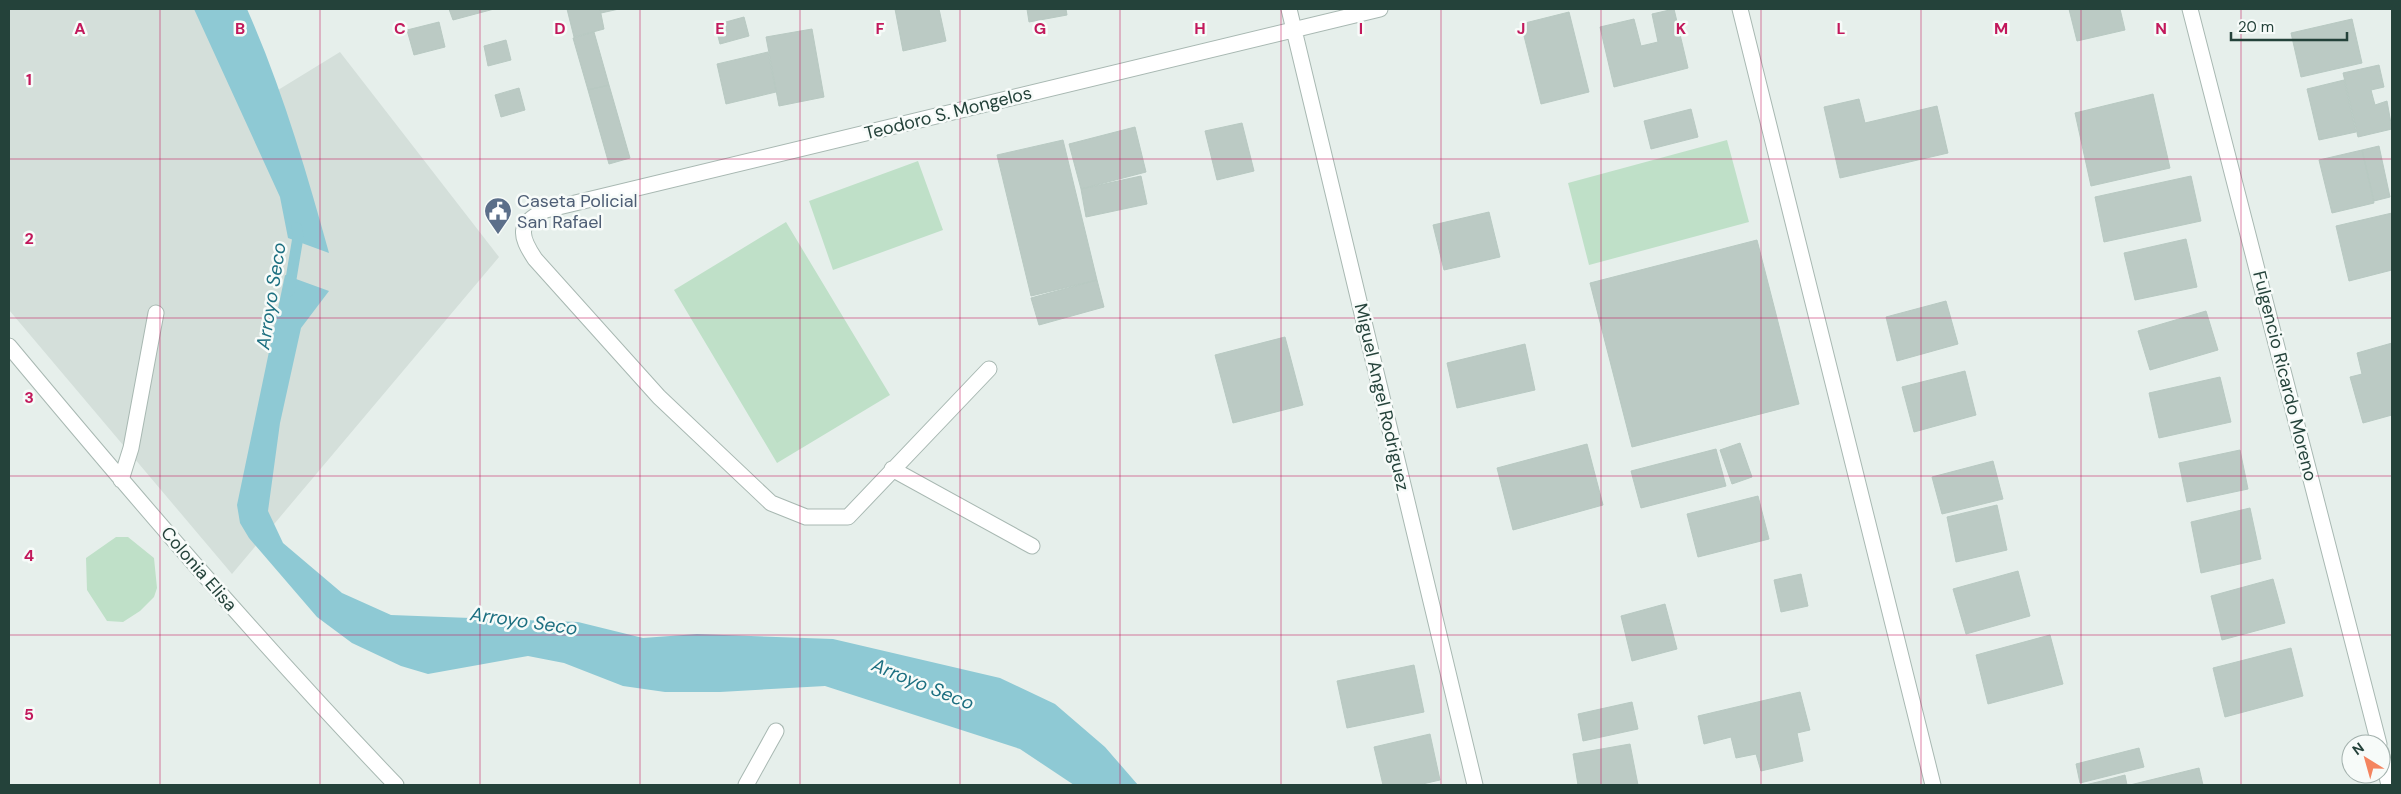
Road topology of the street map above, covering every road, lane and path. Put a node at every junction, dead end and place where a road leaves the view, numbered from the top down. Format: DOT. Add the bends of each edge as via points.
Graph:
graph roads {
  1 [pos="1289,9"];
  2 [pos="1380,9"];
  3 [pos="1740,9"];
  4 [pos="2190,9"];
  5 [pos="1294,30"];
  6 [pos="156,313"];
  7 [pos="9,346"];
  8 [pos="989,369"];
  9 [pos="892,469"];
  10 [pos="121,480"];
  11 [pos="1032,546"];
  12 [pos="776,731"];
  13 [pos="2376,734"];
  14 [pos="396,785"];
  15 [pos="746,785"];
  16 [pos="1475,785"];
  17 [pos="1933,785"];
  1 -- 5 [label="street, Miguel Angel Rodriguez"];
  2 -- 5 [label="street, Teodoro S. Mongelos"];
  3 -- 17 [label="street"];
  4 -- 13 [label="street, Fulgencio Ricardo Moreno"];
  5 -- 9 [label="street, Teodoro S. Mongelos" via="546,210 532,216 524,228 524,243 541,267 659,397 771,503 806,517 848,517"];
  5 -- 16 [label="street, Miguel Angel Rodriguez"];
  6 -- 10 [label="street" via="131,448"];
  7 -- 10 [label="street, Colonia Elisa"];
  8 -- 9 [label="street"];
  9 -- 11 [label="street"];
  10 -- 14 [label="street, Colonia Elisa" via="300,685"];
  12 -- 15 [label="street"];
}
